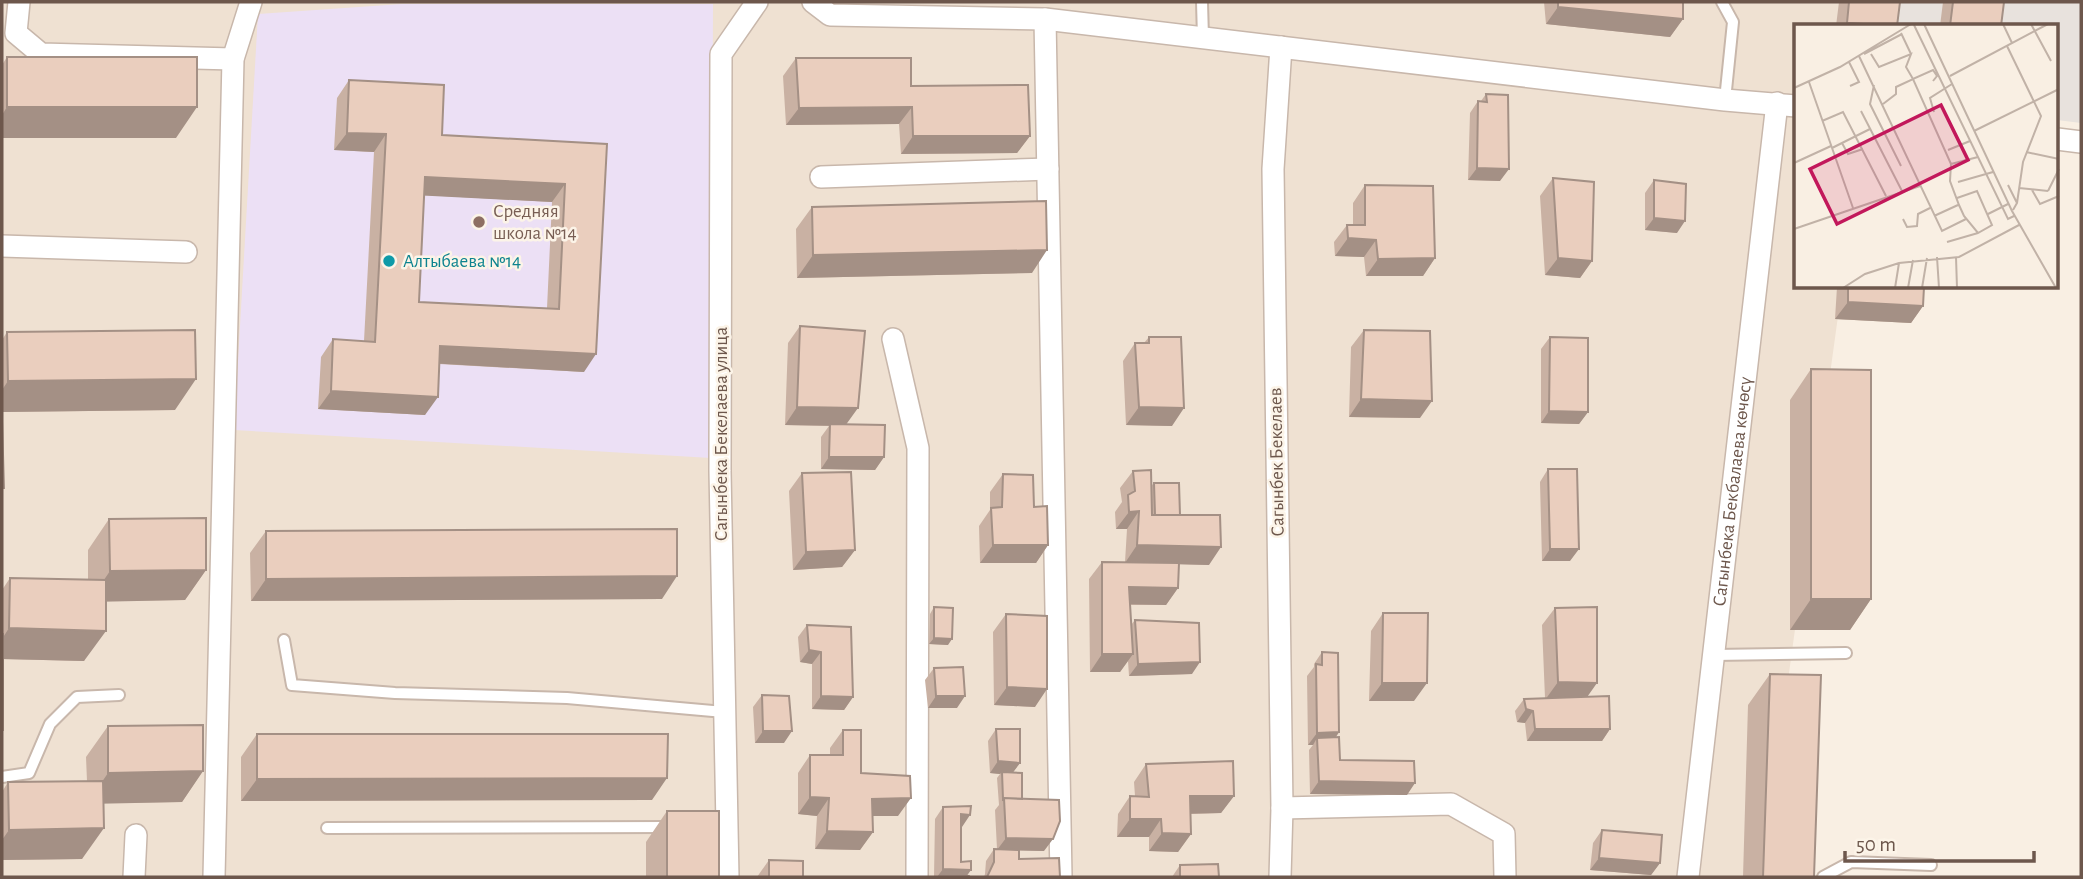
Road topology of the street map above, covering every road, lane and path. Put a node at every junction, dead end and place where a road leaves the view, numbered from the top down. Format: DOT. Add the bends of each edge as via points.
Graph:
graph roads {
  1 [pos="19,2"];
  2 [pos="251,2"];
  3 [pos="757,2"];
  4 [pos="813,2"];
  5 [pos="1202,2"];
  6 [pos="1722,2"];
  7 [pos="1045,19"];
  8 [pos="1203,37"];
  9 [pos="1281,47"];
  10 [pos="233,59"];
  11 [pos="1725,100"];
  12 [pos="1787,104"];
  13 [pos="2058,139"];
  14 [pos="2081,142"];
  15 [pos="1048,169"];
  16 [pos="821,177"];
  17 [pos="2,246"];
  18 [pos="186,252"];
  19 [pos="893,339"];
  20 [pos="284,640"];
  21 [pos="1846,653"];
  22 [pos="1714,655"];
  23 [pos="119,695"];
  24 [pos="724,712"];
  25 [pos="2,777"];
  26 [pos="1282,808"];
  27 [pos="685,827"];
  28 [pos="327,828"];
  29 [pos="136,835"];
  30 [pos="1931,865"];
  31 [pos="134,877"];
  32 [pos="214,877"];
  33 [pos="728,877"];
  34 [pos="917,877"];
  35 [pos="1061,877"];
  36 [pos="1280,877"];
  37 [pos="1505,877"];
  38 [pos="1688,877"];
  39 [pos="1823,877"];
  1 -- 10 [label="street" via="16,33 41,54"];
  2 -- 10 [label="street"];
  3 -- 24 [label="street, Сагынбека Бекелаева улица" via="721,54"];
  4 -- 7 [label="street" via="830,15"];
  5 -- 8 [label="lane"];
  6 -- 11 [label="lane" via="1733,22"];
  7 -- 8 [label="street"];
  7 -- 15 [label="street"];
  8 -- 9 [label="street"];
  9 -- 11 [label="street"];
  9 -- 26 [label="street, Сагынбек Бекелаев" via="1273,169"];
  10 -- 32 [label="street"];
  11 -- 12 [label="street"];
  12 -- 22 [label="street, Сагынбека Бекбалаева көчөсү"];
  13 -- 14 [label="street"];
  15 -- 16 [label="street"];
  15 -- 35 [label="street"];
  17 -- 18 [label="street"];
  19 -- 34 [label="street" via="918,447"];
  20 -- 24 [label="lane" via="292,685 566,698"];
  21 -- 22 [label="lane"];
  22 -- 38 [label="street, Сагынбека Бекбалаева көчөсү"];
  23 -- 25 [label="lane" via="77,697 50,724 29,773"];
  24 -- 33 [label="street, Сагынбека Бекелаева улица" via="720,827"];
  26 -- 36 [label="street, Сагынбек Бекелаев"];
  26 -- 37 [label="street" via="1451,804 1504,834"];
  27 -- 28 [label="lane"];
  29 -- 31 [label="street"];
  30 -- 39 [label="lane" via="1851,862"];
}
